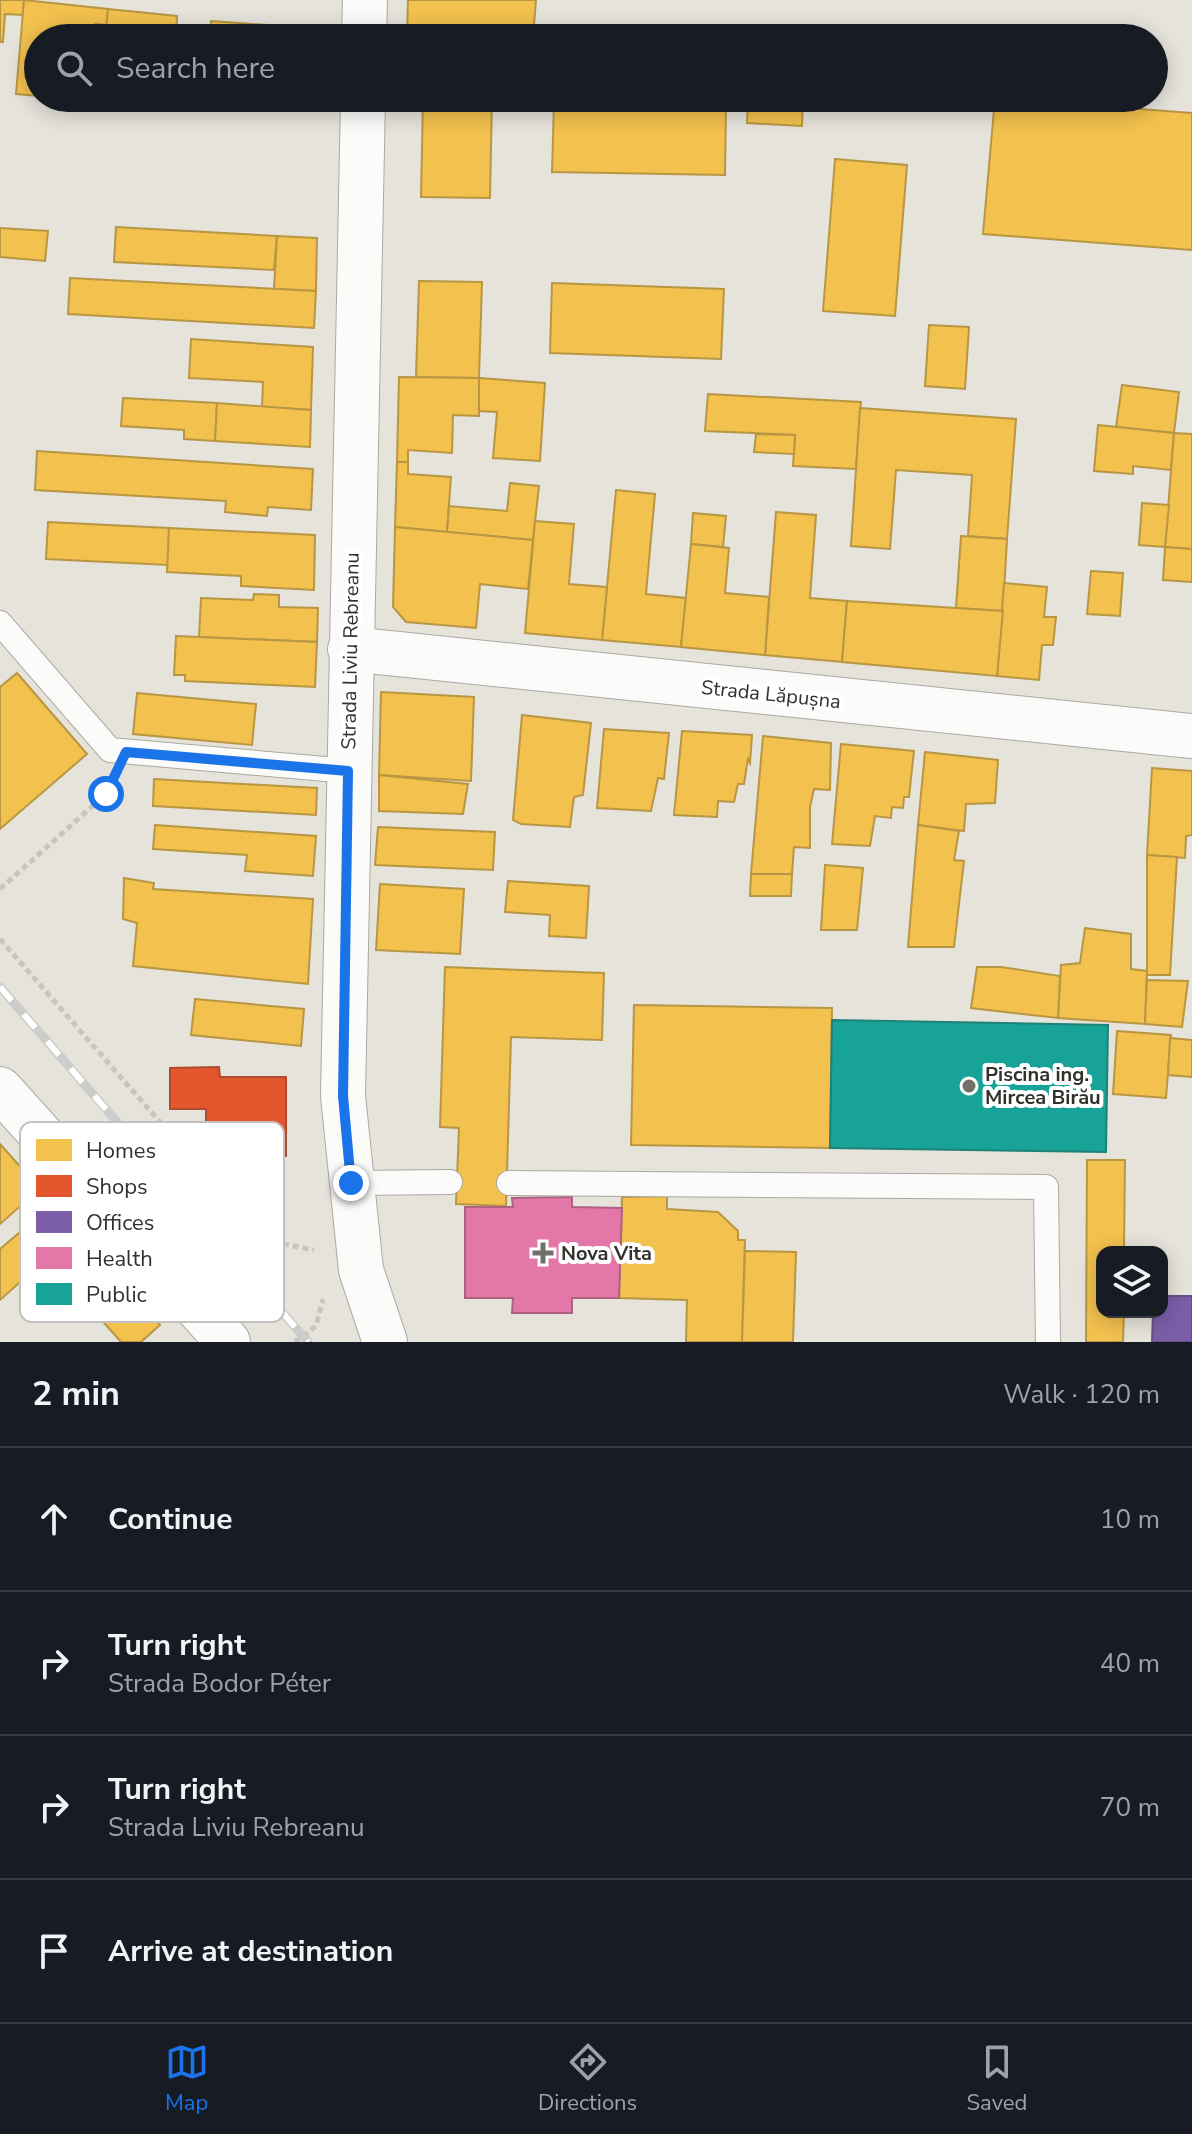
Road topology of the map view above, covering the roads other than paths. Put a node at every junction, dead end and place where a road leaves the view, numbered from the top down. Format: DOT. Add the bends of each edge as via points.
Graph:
graph roads {
  1 [pos="365,0"];
  2 [pos="364,24"];
  3 [pos="363,112"];
  4 [pos="0,623"];
  5 [pos="350,649"];
  6 [pos="1192,736"];
  7 [pos="348,771"];
  8 [pos="0,1089"];
  9 [pos="30,1122"];
  10 [pos="450,1182"];
  11 [pos="351,1183"];
  12 [pos="509,1183"];
  13 [pos="210,1322"];
  14 [pos="228,1342"];
  15 [pos="385,1342"];
  16 [pos="1048,1342"];
  1 -- 2 [label="street"];
  3 -- 5 [label="street, Strada Liviu Rebreanu"];
  4 -- 7 [label="lane" via="110,750"];
  5 -- 6 [label="street, Strada Lăpușna"];
  5 -- 7 [label="street, Strada Liviu Rebreanu"];
  7 -- 11 [label="street, Strada Liviu Rebreanu" via="343,1096"];
  8 -- 9 [label="street"];
  10 -- 11 [label="lane"];
  11 -- 15 [label="street, Strada Liviu Rebreanu" via="361,1270"];
  12 -- 16 [label="lane" via="1046,1187"];
  13 -- 14 [label="street"];
}
